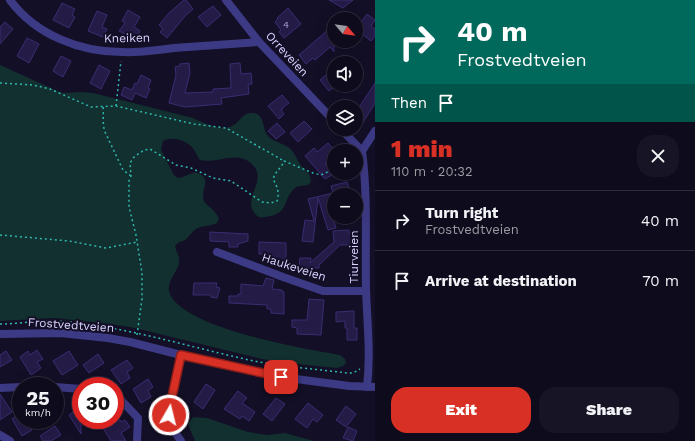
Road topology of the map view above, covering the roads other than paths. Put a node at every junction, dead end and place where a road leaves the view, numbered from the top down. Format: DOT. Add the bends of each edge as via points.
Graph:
graph roads {
  1 [pos="10,0"];
  2 [pos="226,0"];
  3 [pos="259,42"];
  4 [pos="327,114"];
  5 [pos="375,131"];
  6 [pos="348,136"];
  7 [pos="356,144"];
  8 [pos="363,149"];
  9 [pos="363,157"];
  10 [pos="217,252"];
  11 [pos="366,291"];
  12 [pos="0,334"];
  13 [pos="181,355"];
  14 [pos="12,387"];
  15 [pos="371,387"];
  16 [pos="0,388"];
  17 [pos="124,404"];
  18 [pos="0,436"];
  19 [pos="10,441"];
  20 [pos="138,441"];
  21 [pos="181,441"];
  1 -- 3 [label="street, Kneiken" via="32,22 52,35 74,45 98,51 123,52"];
  2 -- 3 [label="street, Orreveien"];
  3 -- 4 [label="street, Orreveien"];
  5 -- 8 [label="street"];
  6 -- 7 [label="street"];
  9 -- 11 [label="street, Tiurveien" via="366,176"];
  10 -- 11 [label="street, Haukeveien" via="323,291"];
  11 -- 15 [label="street, Tiurveien"];
  12 -- 13 [label="street, Frostvedtveien" via="95,336 136,343"];
  13 -- 15 [label="street, Frostvedtveien" via="281,377"];
  13 -- 21 [label="street" via="169,415"];
  14 -- 16 [label="street"];
  17 -- 20 [label="street" via="138,418"];
  18 -- 19 [label="street"];
}
